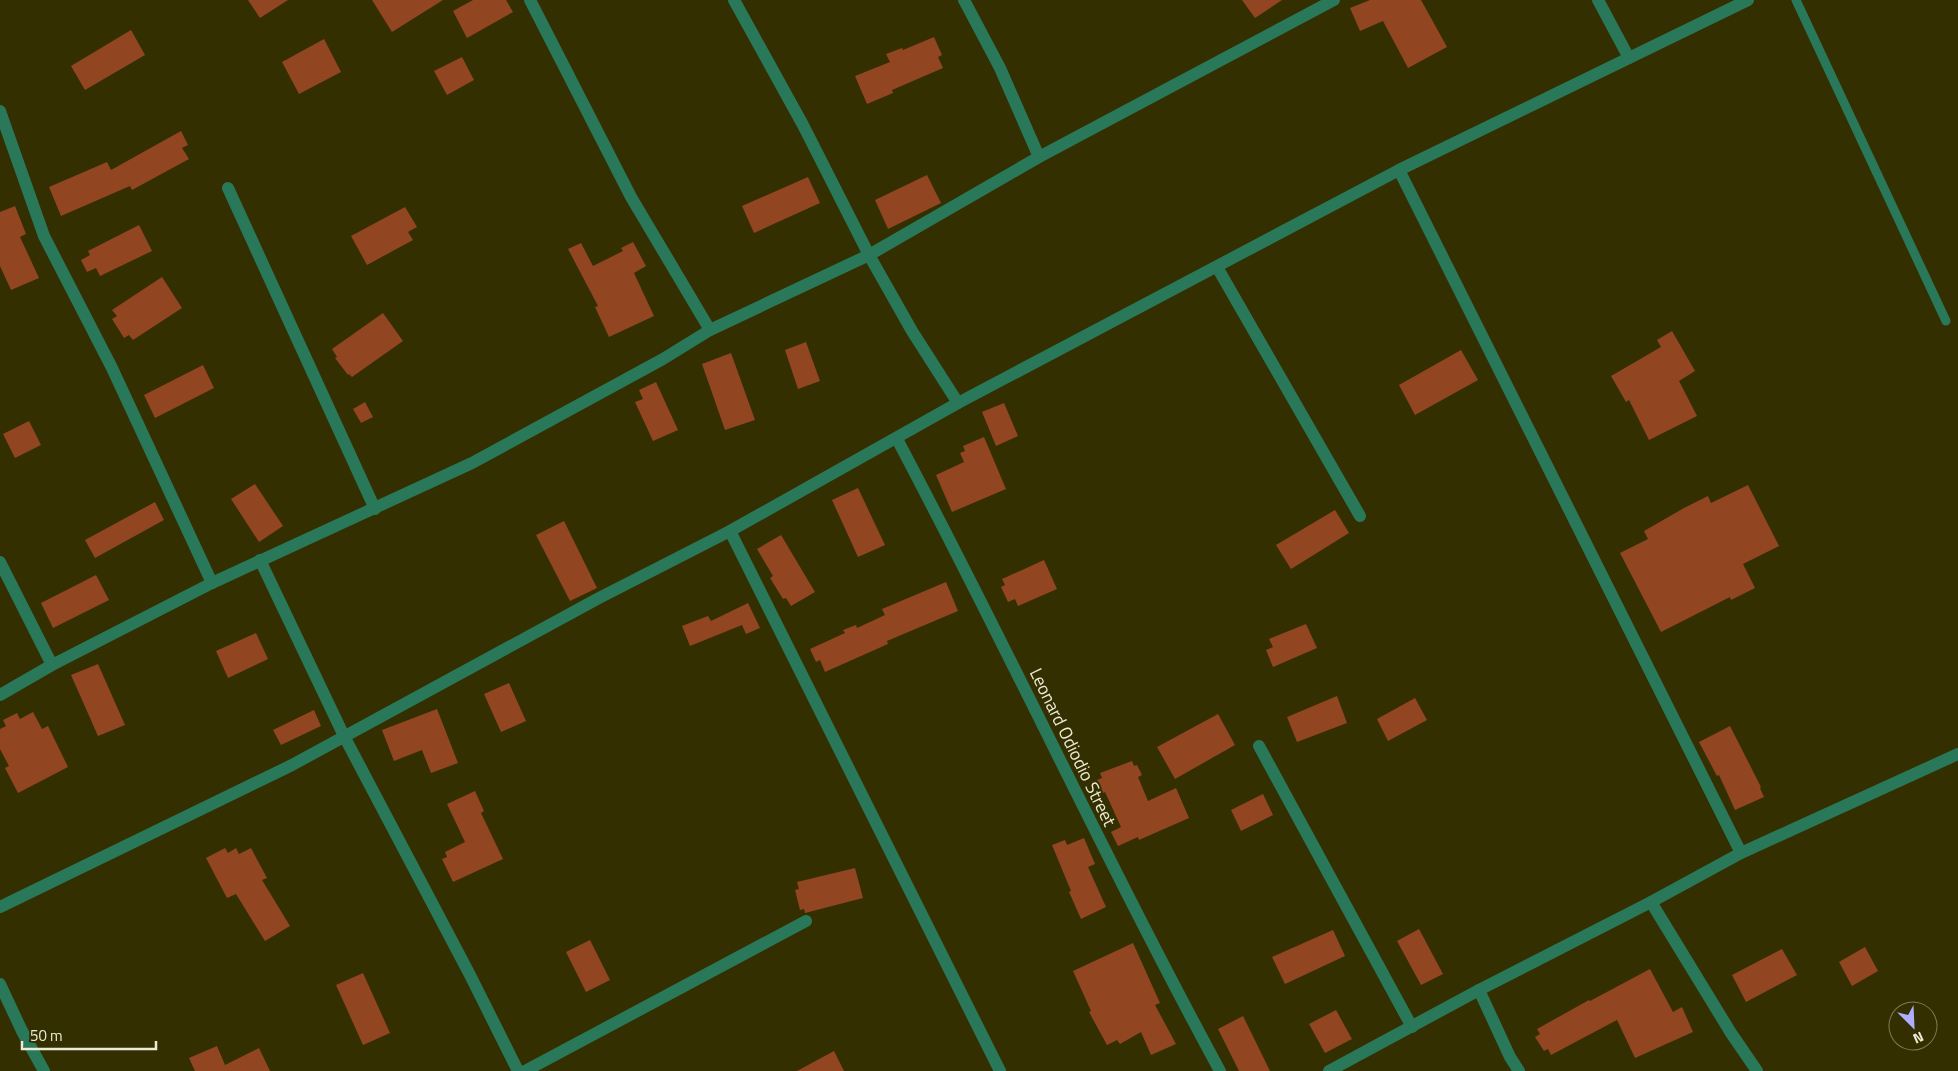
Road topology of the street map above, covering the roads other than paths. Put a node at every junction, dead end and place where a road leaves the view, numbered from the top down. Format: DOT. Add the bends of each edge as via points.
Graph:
graph roads {
  1 [pos="530,0"];
  2 [pos="734,0"];
  3 [pos="964,0"];
  4 [pos="1334,0"];
  5 [pos="1598,0"];
  6 [pos="1748,0"];
  7 [pos="1796,0"];
  8 [pos="1629,58"];
  9 [pos="0,111"];
  10 [pos="1039,157"];
  11 [pos="1399,170"];
  12 [pos="228,188"];
  13 [pos="869,255"];
  14 [pos="1217,267"];
  15 [pos="1946,321"];
  16 [pos="710,330"];
  17 [pos="958,404"];
  18 [pos="897,438"];
  19 [pos="375,509"];
  20 [pos="1360,516"];
  21 [pos="730,531"];
  22 [pos="260,560"];
  23 [pos="0,562"];
  24 [pos="212,583"];
  25 [pos="52,666"];
  26 [pos="0,696"];
  27 [pos="344,736"];
  28 [pos="1259,746"];
  29 [pos="1958,754"];
  30 [pos="1742,853"];
  31 [pos="1651,902"];
  32 [pos="0,907"];
  33 [pos="806,921"];
  34 [pos="0,984"];
  35 [pos="1479,990"];
  36 [pos="1412,1026"];
  37 [pos="44,1071"];
  38 [pos="518,1071"];
  39 [pos="525,1071"];
  40 [pos="1000,1071"];
  41 [pos="1220,1071"];
  42 [pos="1329,1071"];
  43 [pos="1519,1071"];
  44 [pos="1756,1071"];
  1 -- 16 [label="street" via="631,198"];
  2 -- 13 [label="street"];
  3 -- 10 [label="street" via="1000,68"];
  4 -- 10 [label="street"];
  5 -- 8 [label="street"];
  6 -- 8 [label="street"];
  7 -- 15 [label="lane"];
  8 -- 11 [label="street"];
  9 -- 24 [label="street" via="44,236 112,368"];
  10 -- 13 [label="street"];
  11 -- 14 [label="street"];
  11 -- 30 [label="street"];
  12 -- 19 [label="street"];
  13 -- 16 [label="street"];
  13 -- 17 [label="street"];
  14 -- 17 [label="street"];
  14 -- 20 [label="street"];
  16 -- 19 [label="street" via="472,463"];
  17 -- 18 [label="street"];
  18 -- 21 [label="street"];
  18 -- 41 [label="street, Leonard Odiodio Street"];
  19 -- 22 [label="street"];
  21 -- 27 [label="street"];
  21 -- 40 [label="street"];
  22 -- 24 [label="street"];
  22 -- 27 [label="street"];
  23 -- 25 [label="street"];
  24 -- 25 [label="street"];
  25 -- 26 [label="street"];
  27 -- 32 [label="street" via="292,765"];
  27 -- 38 [label="street"];
  28 -- 36 [label="street"];
  29 -- 30 [label="street"];
  30 -- 31 [label="street"];
  31 -- 35 [label="street"];
  31 -- 44 [label="street"];
  33 -- 39 [label="street"];
  34 -- 37 [label="street"];
  35 -- 36 [label="street"];
  35 -- 43 [label="street"];
  36 -- 42 [label="street"];
}
